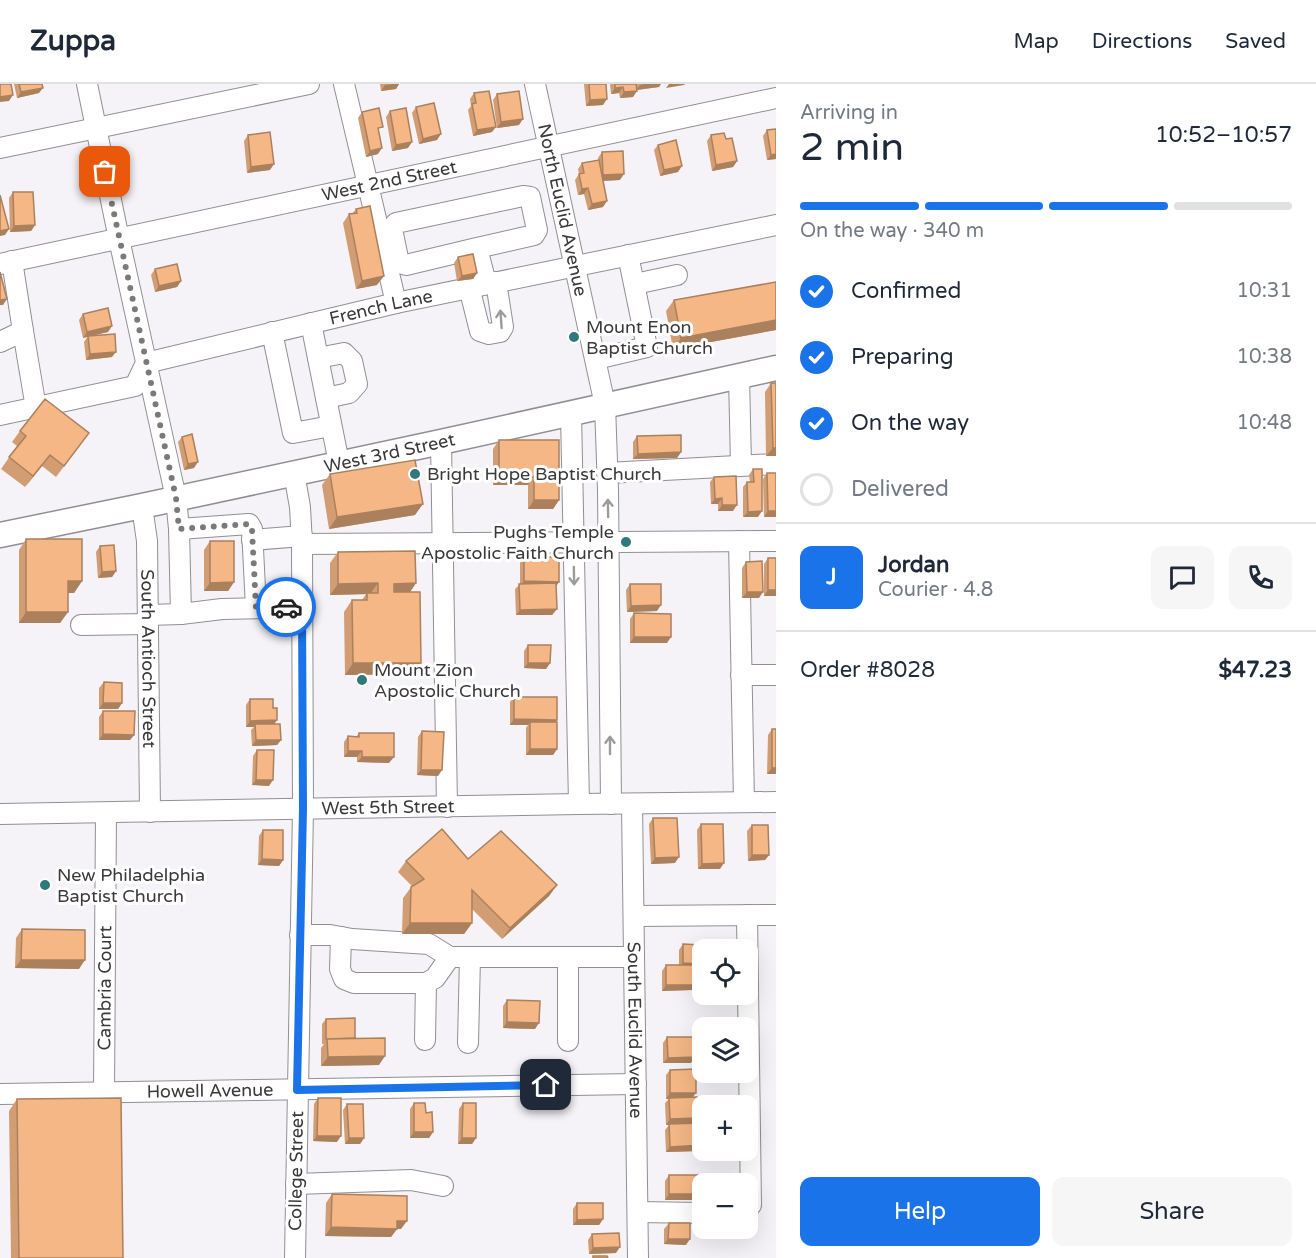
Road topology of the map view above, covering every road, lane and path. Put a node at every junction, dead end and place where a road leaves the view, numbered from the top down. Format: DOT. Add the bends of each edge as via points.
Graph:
graph roads {
  1 [pos="87,84"];
  2 [pos="309,84"];
  3 [pos="344,84"];
  4 [pos="535,84"];
  5 [pos="776,98"];
  6 [pos="96,128"];
  7 [pos="549,147"];
  8 [pos="0,148"];
  9 [pos="369,185"];
  10 [pos="776,225"];
  11 [pos="118,239"];
  12 [pos="477,248"];
  13 [pos="628,255"];
  14 [pos="6,262"];
  15 [pos="576,265"];
  16 [pos="677,275"];
  17 [pos="484,284"];
  18 [pos="634,284"];
  19 [pos="396,303"];
  20 [pos="311,323"];
  21 [pos="23,331"];
  22 [pos="272,332"];
  23 [pos="0,342"];
  24 [pos="318,358"];
  25 [pos="596,358"];
  26 [pos="146,363"];
  27 [pos="776,368"];
  28 [pos="739,376"];
  29 [pos="326,398"];
  30 [pos="605,405"];
  31 [pos="36,408"];
  32 [pos="571,413"];
  33 [pos="0,416"];
  34 [pos="331,426"];
  35 [pos="441,442"];
  36 [pos="339,463"];
  37 [pos="776,464"];
  38 [pos="741,465"];
  39 [pos="294,472"];
  40 [pos="607,472"];
  41 [pos="176,498"];
  42 [pos="142,506"];
  43 [pos="0,518"];
  44 [pos="46,526"];
  45 [pos="0,535"];
  46 [pos="179,537"];
  47 [pos="252,540"];
  48 [pos="302,540"];
  49 [pos="739,541"];
  50 [pos="776,541"];
  51 [pos="573,542"];
  52 [pos="608,542"];
  53 [pos="443,543"];
  54 [pos="147,548"];
  55 [pos="302,607"];
  56 [pos="256,608"];
  57 [pos="181,614"];
  58 [pos="148,619"];
  59 [pos="81,625"];
  60 [pos="741,675"];
  61 [pos="776,675"];
  62 [pos="744,802"];
  63 [pos="776,802"];
  64 [pos="579,804"];
  65 [pos="610,804"];
  66 [pos="632,804"];
  67 [pos="447,807"];
  68 [pos="303,809"];
  69 [pos="150,812"];
  70 [pos="106,813"];
  71 [pos="0,814"];
  72 [pos="747,915"];
  73 [pos="776,915"];
  74 [pos="634,916"];
  75 [pos="300,935"];
  76 [pos="341,937"];
  77 [pos="450,957"];
  78 [pos="470,957"];
  79 [pos="567,957"];
  80 [pos="634,957"];
  81 [pos="426,983"];
  82 [pos="425,1040"];
  83 [pos="568,1041"];
  84 [pos="468,1043"];
  85 [pos="636,1084"];
  86 [pos="297,1090"];
  87 [pos="104,1092"];
  88 [pos="0,1094"];
  89 [pos="751,1173"];
  90 [pos="296,1184"];
  91 [pos="443,1186"];
  92 [pos="638,1212"];
  93 [pos="692,1213"];
  94 [pos="295,1258"];
  95 [pos="638,1258"];
  1 -- 6 [label="street"];
  2 -- 6 [label="street"];
  3 -- 9 [label="street"];
  4 -- 7 [label="street, North Euclid Avenue"];
  5 -- 7 [label="street, West 2nd Street"];
  6 -- 8 [label="street"];
  6 -- 11 [label="street"];
  7 -- 9 [label="street, West 2nd Street"];
  7 -- 15 [label="street, North Euclid Avenue"];
  9 -- 11 [label="street, West 2nd Street"];
  9 -- 19 [label="street"];
  10 -- 13 [label="street, French Lane"];
  11 -- 14 [label="street, West 2nd Street"];
  11 -- 26 [label="street"];
  12 -- 12 [label="street" via="406,265 399,263 392,229 396,223 523,195 530,197 537,230 534,235"];
  12 -- 17 [label="street"];
  13 -- 15 [label="street, French Lane"];
  13 -- 18 [label="street"];
  14 -- 21 [label="street"];
  15 -- 17 [label="street, French Lane"];
  15 -- 25 [label="street, North Euclid Avenue"];
  16 -- 18 [label="street"];
  17 -- 19 [label="street, French Lane"];
  18 -- 25 [label="street" via="647,347"];
  19 -- 20 [label="street, French Lane"];
  20 -- 22 [label="street, French Lane"];
  20 -- 24 [label="street"];
  21 -- 23 [label="street"];
  21 -- 31 [label="street"];
  22 -- 26 [label="street, French Lane"];
  22 -- 34 [label="street" via="293,433"];
  24 -- 29 [label="street"];
  24 -- 29 [label="street" via="344,353 355,372 357,384 349,393"];
  25 -- 30 [label="street, North Euclid Avenue"];
  26 -- 31 [label="street" via="135,386"];
  26 -- 41 [label="street"];
  27 -- 28 [label="main road, West 3rd Street"];
  28 -- 30 [label="main road, West 3rd Street"];
  28 -- 38 [label="street"];
  29 -- 34 [label="street"];
  30 -- 32 [label="main road, West 3rd Street"];
  30 -- 40 [label="street"];
  31 -- 33 [label="street"];
  32 -- 35 [label="main road, West 3rd Street"];
  32 -- 51 [label="street"];
  34 -- 36 [label="street"];
  35 -- 36 [label="main road, West 3rd Street"];
  35 -- 53 [label="street"];
  36 -- 39 [label="main road, West 3rd Street"];
  37 -- 38 [label="street"];
  38 -- 40 [label="street"];
  39 -- 41 [label="main road, West 3rd Street"];
  39 -- 48 [label="street, College Street"];
  52 -- 40 [label="street, one-way"];
  41 -- 42 [label="main road, West 3rd Street"];
  41 -- 46 [label="street"];
  42 -- 44 [label="main road, West 3rd Street"];
  42 -- 54 [label="street, South Antioch Street"];
  43 -- 44 [label="main road"];
  44 -- 45 [label="main road, West 3rd Street"];
  46 -- 47 [label="street" via="249,524"];
  46 -- 54 [label="street"];
  46 -- 57 [label="street"];
  47 -- 48 [label="street"];
  47 -- 56 [label="street"];
  48 -- 53 [label="street"];
  48 -- 55 [label="street, College Street"];
  49 -- 50 [label="street"];
  49 -- 52 [label="street"];
  49 -- 60 [label="street"];
  51 -- 52 [label="street"];
  51 -- 53 [label="street"];
  51 -- 64 [label="street, one-way"];
  65 -- 52 [label="street, one-way"];
  53 -- 67 [label="street"];
  54 -- 58 [label="street, South Antioch Street"];
  55 -- 56 [label="street"];
  55 -- 68 [label="street, College Street"];
  56 -- 57 [label="street"];
  57 -- 58 [label="street"];
  58 -- 59 [label="street"];
  58 -- 69 [label="street, South Antioch Street"];
  60 -- 61 [label="street"];
  60 -- 62 [label="street"];
  62 -- 63 [label="street, West 5th Street"];
  62 -- 66 [label="street, West 5th Street"];
  64 -- 65 [label="street, West 5th Street"];
  64 -- 67 [label="street, West 5th Street"];
  65 -- 66 [label="street, West 5th Street"];
  66 -- 74 [label="street, South Euclid Avenue"];
  67 -- 68 [label="street, West 5th Street"];
  68 -- 69 [label="street, West 5th Street"];
  68 -- 75 [label="street, College Street"];
  69 -- 70 [label="street, West 5th Street"];
  70 -- 71 [label="street, West 5th Street"];
  70 -- 87 [label="street, Cambria Court"];
  72 -- 73 [label="street"];
  72 -- 74 [label="street"];
  72 -- 89 [label="street"];
  74 -- 80 [label="street, South Euclid Avenue"];
  75 -- 76 [label="street"];
  75 -- 86 [label="street, College Street"];
  76 -- 77 [label="street" via="429,944"];
  76 -- 81 [label="street" via="340,969 344,978 354,983"];
  77 -- 78 [label="street"];
  77 -- 81 [label="street" via="435,978"];
  78 -- 79 [label="street"];
  78 -- 84 [label="street"];
  79 -- 80 [label="street"];
  79 -- 83 [label="street"];
  80 -- 85 [label="street, South Euclid Avenue"];
  81 -- 82 [label="street"];
  85 -- 86 [label="street, Howell Avenue"];
  85 -- 92 [label="street, South Euclid Avenue"];
  86 -- 87 [label="street, Howell Avenue"];
  86 -- 90 [label="street, College Street"];
  87 -- 88 [label="street, Howell Avenue"];
  90 -- 91 [label="street" via="411,1180"];
  90 -- 94 [label="street, College Street"];
  92 -- 93 [label="street"];
  92 -- 95 [label="street, South Euclid Avenue"];
}
